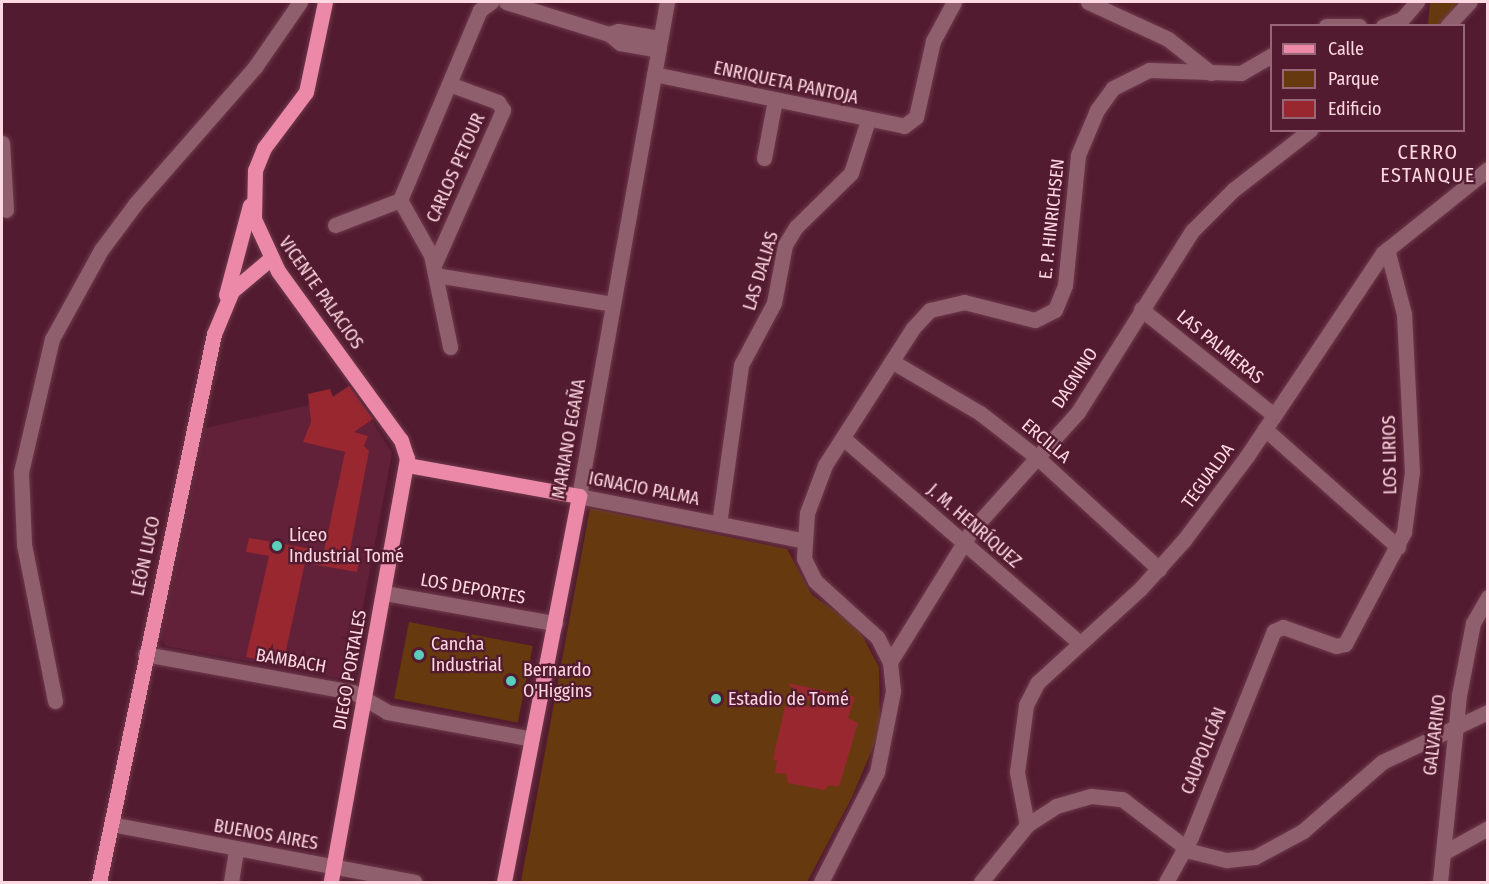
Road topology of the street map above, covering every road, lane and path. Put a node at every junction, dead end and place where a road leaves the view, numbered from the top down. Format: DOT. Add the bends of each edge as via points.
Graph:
graph roads {
  1 [pos="300,2"];
  2 [pos="325,2"];
  3 [pos="491,2"];
  4 [pos="506,2"];
  5 [pos="667,2"];
  6 [pos="954,2"];
  7 [pos="1469,2"];
  8 [pos="1097,3"];
  9 [pos="1415,13"];
  10 [pos="1388,24"];
  11 [pos="1449,24"];
  12 [pos="659,44"];
  13 [pos="1270,56"];
  14 [pos="1212,73"];
  15 [pos="654,74"];
  16 [pos="449,84"];
  17 [pos="775,100"];
  18 [pos="868,120"];
  19 [pos="1308,132"];
  20 [pos="2,143"];
  21 [pos="764,158"];
  22 [pos="1488,169"];
  23 [pos="252,196"];
  24 [pos="400,201"];
  25 [pos="6,210"];
  26 [pos="335,225"];
  27 [pos="1387,249"];
  28 [pos="270,259"];
  29 [pos="435,270"];
  30 [pos="224,302"];
  31 [pos="613,304"];
  32 [pos="1141,309"];
  33 [pos="450,347"];
  34 [pos="893,362"];
  35 [pos="1274,415"];
  36 [pos="1265,429"];
  37 [pos="843,438"];
  38 [pos="1039,459"];
  39 [pos="407,465"];
  40 [pos="579,496"];
  41 [pos="719,524"];
  42 [pos="802,540"];
  43 [pos="964,542"];
  44 [pos="1398,547"];
  45 [pos="1159,569"];
  46 [pos="384,593"];
  47 [pos="1488,597"];
  48 [pos="555,623"];
  49 [pos="1274,631"];
  50 [pos="1080,643"];
  51 [pos="144,654"];
  52 [pos="890,662"];
  53 [pos="365,699"];
  54 [pos="56,701"];
  55 [pos="1488,712"];
  56 [pos="1455,726"];
  57 [pos="532,739"];
  58 [pos="111,824"];
  59 [pos="1027,825"];
  60 [pos="1488,828"];
  61 [pos="1183,848"];
  62 [pos="236,850"];
  63 [pos="1443,854"];
  64 [pos="334,867"];
  65 [pos="396,881"];
  66 [pos="99,882"];
  67 [pos="231,882"];
  68 [pos="331,882"];
  69 [pos="415,882"];
  70 [pos="504,882"];
  71 [pos="821,882"];
  72 [pos="981,882"];
  73 [pos="1166,882"];
  74 [pos="1440,882"];
  1 -- 54 [label="street" via="255,67 115,231 52,339 37,388 21,472 24,544"];
  2 -- 23 [label="main road, VICENTE PALACIOS" via="306,92 264,148"];
  3 -- 16 [label="street" via="480,10"];
  4 -- 12 [label="street" via="609,34 616,41"];
  5 -- 12 [label="street, MARIANO EGAÑA"];
  6 -- 18 [label="street, ENRIQUETA PANTOJA" via="933,41 916,117 909,124"];
  7 -- 11 [label="street"];
  8 -- 14 [label="street" via="1168,39"];
  9 -- 10 [label="street"];
  12 -- 15 [label="street, MARIANO EGAÑA"];
  13 -- 14 [label="street, E. P. HINRICHSEN" via="1241,73"];
  14 -- 34 [label="street, E. P. HINRICHSEN" via="1149,70 1122,81 1106,96 1078,155 1064,291 1052,314 1028,320 972,304 946,303 917,321"];
  15 -- 17 [label="street, ENRIQUETA PANTOJA"];
  15 -- 31 [label="street, MARIANO EGAÑA"];
  16 -- 24 [label="street"];
  16 -- 29 [label="street, CARLOS PETOUR" via="498,102 503,110"];
  17 -- 18 [label="street, ENRIQUETA PANTOJA"];
  17 -- 21 [label="street"];
  18 -- 41 [label="street, LAS DALIAS" via="851,173 788,238 774,303 744,357"];
  19 -- 32 [label="street, DAGNINO" via="1204,218"];
  20 -- 25 [label="street"];
  22 -- 27 [label="street, TEGUALDA"];
  23 -- 28 [label="main road, VICENTE PALACIOS" via="257,230"];
  23 -- 30 [label="main road"];
  24 -- 26 [label="street"];
  24 -- 29 [label="street, CARLOS PETOUR" via="418,227"];
  27 -- 35 [label="street, TEGUALDA"];
  27 -- 44 [label="street, LOS LIRIOS" via="1403,302 1412,472 1408,516"];
  28 -- 30 [label="main road, LEÓN LUCO" via="241,281"];
  28 -- 39 [label="main road, VICENTE PALACIOS" via="401,440"];
  29 -- 31 [label="street"];
  29 -- 33 [label="street, CARLOS PETOUR"];
  30 -- 51 [label="main road, LEÓN LUCO"];
  31 -- 40 [label="street, MARIANO EGAÑA"];
  32 -- 35 [label="street, LAS PALMERAS"];
  32 -- 38 [label="street, DAGNINO" via="1084,403"];
  34 -- 37 [label="street, E. P. HINRICHSEN"];
  34 -- 38 [label="street, ERCILLA" via="965,402"];
  35 -- 36 [label="street, TEGUALDA"];
  36 -- 44 [label="street"];
  36 -- 45 [label="street, TEGUALDA"];
  37 -- 42 [label="street, E. P. HINRICHSEN" via="818,480"];
  37 -- 43 [label="street, J. M. HENRÍQUEZ"];
  38 -- 43 [label="street, DAGNINO"];
  38 -- 45 [label="street, ERCILLA"];
  39 -- 40 [label="main road, IGNACIO PALMA"];
  39 -- 46 [label="main road, DIEGO PORTALES"];
  40 -- 41 [label="street, IGNACIO PALMA"];
  40 -- 48 [label="main road, MARIANO EGAÑA"];
  41 -- 42 [label="street, IGNACIO PALMA"];
  42 -- 52 [label="street" via="804,558 815,581 871,630"];
  43 -- 50 [label="street, J. M. HENRÍQUEZ"];
  43 -- 52 [label="street, DAGNINO"];
  44 -- 49 [label="street, LOS LIRIOS" via="1342,645 1283,627"];
  45 -- 50 [label="street, TEGUALDA"];
  46 -- 48 [label="street, LOS DEPORTES"];
  46 -- 53 [label="main road, DIEGO PORTALES"];
  47 -- 56 [label="street, GALVARINO" via="1473,623"];
  48 -- 57 [label="main road, MARIANO EGAÑA"];
  49 -- 61 [label="street, CAUPOLICÁN"];
  50 -- 59 [label="street, TEGUALDA" via="1037,683 1026,705 1017,772"];
  51 -- 53 [label="street, BAMBACH" via="352,693"];
  51 -- 58 [label="main road, LEÓN LUCO"];
  52 -- 71 [label="street" via="893,699 877,772"];
  53 -- 57 [label="street, BAMBACH" via="387,711"];
  53 -- 64 [label="main road, DIEGO PORTALES"];
  55 -- 56 [label="street"];
  56 -- 61 [label="street" via="1370,770 1277,849 1236,860"];
  56 -- 63 [label="street, GALVARINO"];
  57 -- 70 [label="main road, MARIANO EGAÑA"];
  58 -- 62 [label="street, BUENOS AIRES"];
  58 -- 66 [label="main road, LEÓN LUCO"];
  59 -- 61 [label="street" via="1067,802 1114,796 1138,809"];
  59 -- 72 [label="street"];
  60 -- 63 [label="street"];
  61 -- 73 [label="street, CAUPOLICÁN"];
  62 -- 64 [label="street, BUENOS AIRES"];
  62 -- 67 [label="street"];
  63 -- 74 [label="street, GALVARINO"];
  64 -- 65 [label="street, BUENOS AIRES"];
  64 -- 68 [label="main road, DIEGO PORTALES"];
  65 -- 69 [label="street, BUENOS AIRES"];
}
